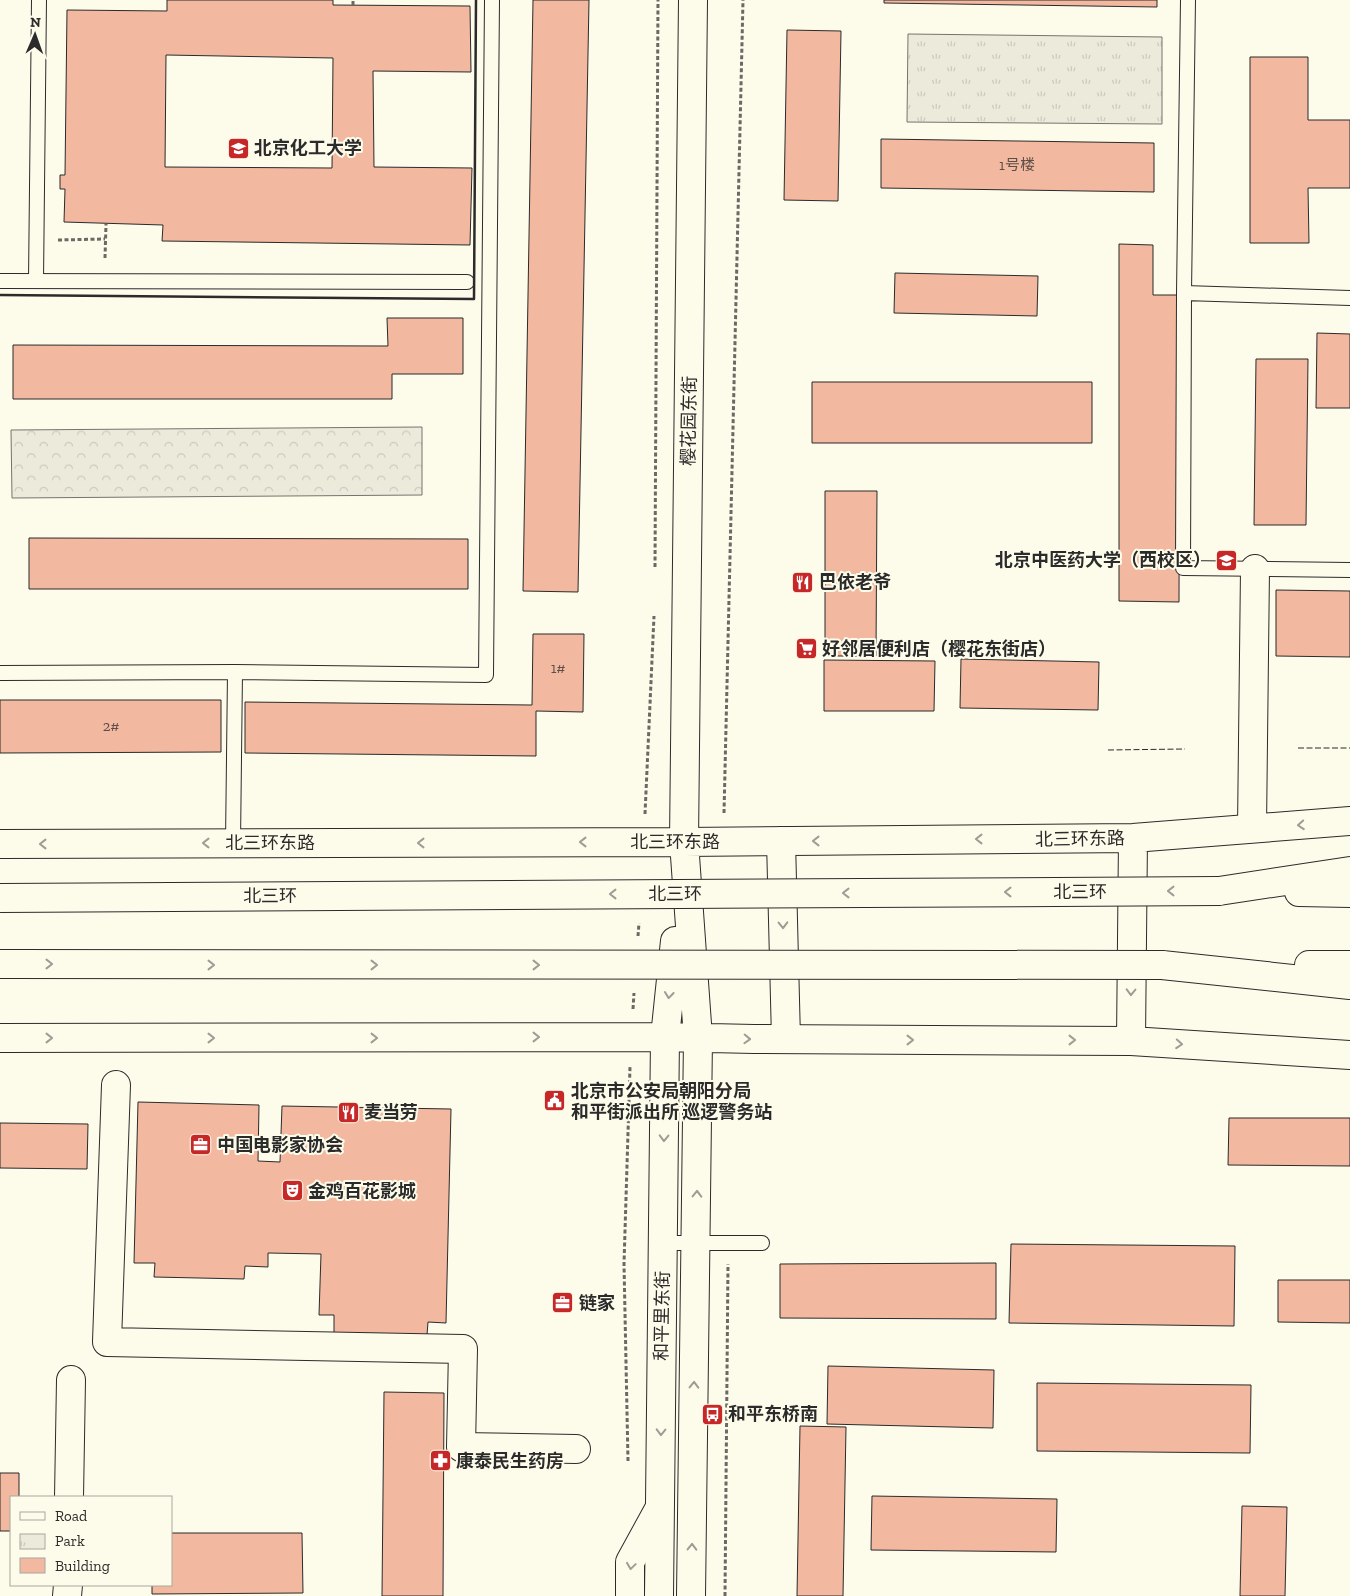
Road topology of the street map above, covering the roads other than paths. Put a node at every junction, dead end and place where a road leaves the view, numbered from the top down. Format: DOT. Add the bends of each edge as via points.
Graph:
graph roads {
  1 [pos="39,0"];
  2 [pos="492,0"];
  3 [pos="693,0"];
  4 [pos="1188,0"];
  5 [pos="0,281"];
  6 [pos="36,281"];
  7 [pos="467,282"];
  8 [pos="1184,293"];
  9 [pos="1350,298"];
  10 [pos="1255,570"];
  11 [pos="1350,570"];
  12 [pos="0,672"];
  13 [pos="235,672"];
  14 [pos="1350,821"];
  15 [pos="1252,828"];
  16 [pos="1133,838"];
  17 [pos="781,841"];
  18 [pos="684,842"];
  19 [pos="233,843"];
  20 [pos="0,844"];
  21 [pos="1350,871"];
  22 [pos="1220,891"];
  23 [pos="1350,893"];
  24 [pos="0,898"];
  25 [pos="0,964"];
  26 [pos="1162,965"];
  27 [pos="1350,965"];
  28 [pos="1350,985"];
  29 [pos="665,1037"];
  30 [pos="0,1038"];
  31 [pos="698,1038"];
  32 [pos="786,1039"];
  33 [pos="1131,1041"];
  34 [pos="1350,1055"];
  35 [pos="116,1086"];
  36 [pos="662,1243"];
  37 [pos="696,1243"];
  38 [pos="762,1243"];
  39 [pos="71,1380"];
  40 [pos="576,1449"];
  41 [pos="69,1496"];
  42 [pos="660,1508"];
  43 [pos="630,1596"];
  44 [pos="658,1596"];
  45 [pos="692,1596"];
  1 -- 6 [label="lane"];
  2 -- 13 [label="lane" via="486,675"];
  3 -- 18 [label="main road, 樱花园东街"];
  4 -- 8 [label="lane"];
  5 -- 6 [label="lane"];
  6 -- 7 [label="lane"];
  8 -- 9 [label="lane"];
  8 -- 10 [label="lane" via="1183,568"];
  10 -- 11 [label="lane"];
  10 -- 15 [label="main road"];
  12 -- 13 [label="lane"];
  13 -- 19 [label="lane"];
  14 -- 15 [label="main road, 北三环东路, one-way"];
  15 -- 16 [label="main road, 北三环东路"];
  16 -- 17 [label="main road, 北三环东路, one-way"];
  16 -- 33 [label="main road, one-way"];
  17 -- 18 [label="main road, 北三环东路"];
  17 -- 32 [label="main road, one-way"];
  18 -- 19 [label="main road, 北三环东路, one-way"];
  18 -- 29 [label="main road, 和平里东街, one-way"];
  18 -- 31 [label="main road, 和平里东街"];
  19 -- 20 [label="main road, 北三环东路, one-way"];
  21 -- 22 [label="main road"];
  22 -- 23 [label="main road, 北三环"];
  22 -- 24 [label="main road, 北三环, one-way, bridge"];
  25 -- 26 [label="main road, one-way, bridge"];
  26 -- 27 [label="main road"];
  26 -- 28 [label="main road"];
  30 -- 29 [label="main road, one-way"];
  29 -- 31 [label="main road"];
  29 -- 36 [label="main road, 和平里东街, one-way"];
  31 -- 32 [label="main road, one-way"];
  37 -- 31 [label="main road, 和平里东街, one-way"];
  32 -- 33 [label="main road, one-way"];
  33 -- 34 [label="main road, one-way"];
  35 -- 40 [label="main road" via="107,1342 463,1350 462,1447"];
  36 -- 37 [label="lane"];
  36 -- 42 [label="main road, 和平里东街, one-way"];
  37 -- 38 [label="lane"];
  45 -- 37 [label="main road, 和平里东街, one-way"];
  39 -- 41 [label="main road"];
  42 -- 43 [label="main road, one-way" via="630,1562"];
  42 -- 44 [label="main road, 和平里东街"];
}
